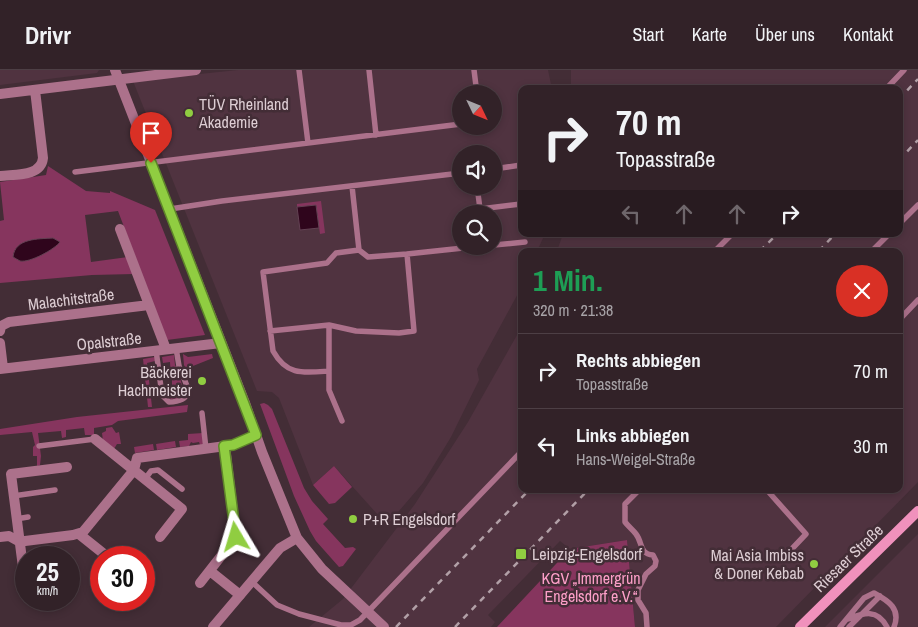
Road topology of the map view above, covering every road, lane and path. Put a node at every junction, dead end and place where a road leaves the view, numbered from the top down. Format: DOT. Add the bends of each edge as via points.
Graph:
graph roads {
  1 [pos="196,70"];
  2 [pos="299,70"];
  3 [pos="369,70"];
  4 [pos="474,70"];
  5 [pos="904,70"];
  6 [pos="117,75"];
  7 [pos="476,85"];
  8 [pos="890,85"];
  9 [pos="35,90"];
  10 [pos="0,94"];
  11 [pos="452,125"];
  12 [pos="376,135"];
  13 [pos="308,143"];
  14 [pos="151,163"];
  15 [pos="518,165"];
  16 [pos="502,168"];
  17 [pos="75,172"];
  18 [pos="452,174"];
  19 [pos="0,176"];
  20 [pos="352,186"];
  21 [pos="478,195"];
  22 [pos="518,204"];
  23 [pos="918,205"];
  24 [pos="170,209"];
  25 [pos="903,220"];
  26 [pos="120,229"];
  27 [pos="729,237"];
  28 [pos="886,237"];
  29 [pos="524,242"];
  30 [pos="502,244"];
  31 [pos="718,248"];
  32 [pos="875,248"];
  33 [pos="452,249"];
  34 [pos="359,250"];
  35 [pos="407,254"];
  36 [pos="918,300"];
  37 [pos="149,305"];
  38 [pos="903,316"];
  39 [pos="329,325"];
  40 [pos="0,331"];
  41 [pos="270,331"];
  42 [pos="0,343"];
  43 [pos="221,343"];
  44 [pos="166,349"];
  45 [pos="2,368"];
  46 [pos="329,372"];
  47 [pos="202,413"];
  48 [pos="342,421"];
  49 [pos="256,435"];
  50 [pos="95,439"];
  51 [pos="39,446"];
  52 [pos="224,446"];
  53 [pos="206,449"];
  54 [pos="518,455"];
  55 [pos="67,466"];
  56 [pos="134,470"];
  57 [pos="145,478"];
  58 [pos="182,489"];
  59 [pos="54,490"];
  60 [pos="636,493"];
  61 [pos="770,493"];
  62 [pos="14,496"];
  63 [pos="918,511"];
  64 [pos="28,517"];
  65 [pos="16,519"];
  66 [pos="79,534"];
  67 [pos="0,537"];
  68 [pos="160,537"];
  69 [pos="297,538"];
  70 [pos="18,541"];
  71 [pos="19,546"];
  72 [pos="94,546"];
  73 [pos="788,553"];
  74 [pos="210,571"];
  75 [pos="251,581"];
  76 [pos="200,583"];
  77 [pos="240,595"];
  78 [pos="880,596"];
  79 [pos="860,616"];
  80 [pos="848,619"];
  81 [pos="213,627"];
  82 [pos="384,627"];
  83 [pos="647,627"];
  84 [pos="800,627"];
  85 [pos="840,627"];
  86 [pos="849,627"];
  87 [pos="887,627"];
  88 [pos="894,627"];
  1 -- 6 [label="street"];
  2 -- 13 [label="lane"];
  3 -- 12 [label="lane"];
  4 -- 7 [label="lane"];
  5 -- 8 [label="lane"];
  6 -- 9 [label="street"];
  6 -- 14 [label="street"];
  9 -- 10 [label="street"];
  9 -- 19 [label="street" via="42,164 34,172"];
  11 -- 12 [label="lane"];
  12 -- 13 [label="lane"];
  13 -- 14 [label="lane"];
  14 -- 17 [label="lane"];
  14 -- 24 [label="street"];
  15 -- 16 [label="lane"];
  18 -- 20 [label="lane"];
  20 -- 24 [label="lane"];
  20 -- 34 [label="lane"];
  21 -- 22 [label="lane" via="480,209"];
  23 -- 25 [label="lane"];
  24 -- 43 [label="street"];
  26 -- 37 [label="street"];
  27 -- 31 [label="lane"];
  28 -- 32 [label="lane"];
  29 -- 30 [label="lane"];
  33 -- 35 [label="lane"];
  34 -- 35 [label="lane" via="368,257"];
  34 -- 41 [label="lane" via="336,253 327,263 263,272"];
  35 -- 39 [label="lane" via="414,331 356,331"];
  36 -- 38 [label="lane"];
  37 -- 40 [label="street, Malachitstraße" via="8,322 1,326"];
  37 -- 44 [label="street"];
  39 -- 41 [label="lane"];
  39 -- 46 [label="lane"];
  41 -- 46 [label="lane" via="273,351 287,367 298,373"];
  42 -- 45 [label="street"];
  43 -- 44 [label="street, Opalstraße"];
  43 -- 49 [label="street"];
  44 -- 44 [label="lane" via="162,395 169,402 176,402 189,391 179,366"];
  44 -- 45 [label="street, Opalstraße"];
  46 -- 48 [label="lane" via="329,390"];
  47 -- 53 [label="lane"];
  49 -- 52 [label="street"];
  49 -- 69 [label="street"];
  50 -- 51 [label="lane"];
  50 -- 56 [label="street"];
  52 -- 53 [label="street"];
  52 -- 74 [label="street" via="236,537"];
  53 -- 56 [label="street" via="137,458"];
  54 -- 75 [label="lane" via="352,625 334,624 277,605"];
  55 -- 62 [label="street" via="11,474"];
  56 -- 57 [label="street"];
  56 -- 66 [label="street" via="87,529"];
  57 -- 58 [label="lane" via="151,471 158,470"];
  57 -- 68 [label="street" via="182,509"];
  59 -- 62 [label="lane"];
  60 -- 83 [label="lane" via="625,504 624,522 638,538 640,548 656,561 638,590"];
  61 -- 73 [label="lane" via="806,534"];
  62 -- 65 [label="street"];
  63 -- 84 [label="main road, Riesaer Straße"];
  64 -- 65 [label="lane"];
  65 -- 70 [label="street"];
  66 -- 70 [label="street"];
  66 -- 72 [label="street"];
  67 -- 70 [label="street" via="9,536"];
  69 -- 75 [label="street" via="280,548"];
  69 -- 82 [label="street" via="334,582"];
  70 -- 71 [label="street"];
  74 -- 76 [label="street"];
  74 -- 77 [label="street"];
  75 -- 77 [label="street"];
  77 -- 81 [label="street"];
  78 -- 79 [label="lane"];
  78 -- 80 [label="lane" via="870,594"];
  78 -- 88 [label="lane" via="895,610"];
  79 -- 80 [label="lane"];
  79 -- 86 [label="lane"];
  79 -- 87 [label="lane" via="872,613 880,616"];
  80 -- 85 [label="lane"];
}
